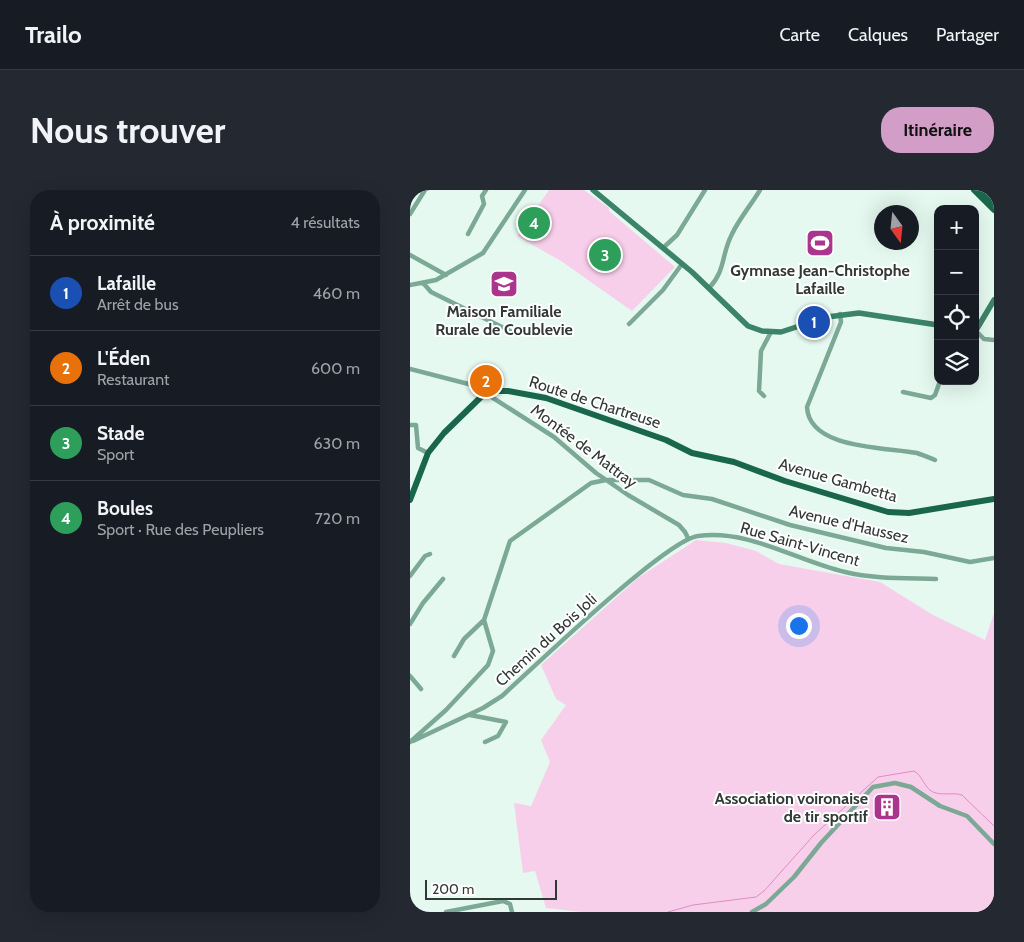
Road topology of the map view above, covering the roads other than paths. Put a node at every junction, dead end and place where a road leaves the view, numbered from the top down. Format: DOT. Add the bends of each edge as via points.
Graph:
graph roads {
  1 [pos="425,190"];
  2 [pos="486,190"];
  3 [pos="525,190"];
  4 [pos="593,190"];
  5 [pos="705,190"];
  6 [pos="760,190"];
  7 [pos="974,190"];
  8 [pos="980,190"];
  9 [pos="994,203"];
  10 [pos="994,210"];
  11 [pos="410,214"];
  12 [pos="468,234"];
  13 [pos="663,248"];
  14 [pos="410,255"];
  15 [pos="682,264"];
  16 [pos="446,275"];
  17 [pos="424,284"];
  18 [pos="410,285"];
  19 [pos="709,288"];
  20 [pos="994,300"];
  21 [pos="840,314"];
  22 [pos="629,324"];
  23 [pos="934,324"];
  24 [pos="979,327"];
  25 [pos="771,332"];
  26 [pos="516,334"];
  27 [pos="979,335"];
  28 [pos="994,340"];
  29 [pos="410,369"];
  30 [pos="939,385"];
  31 [pos="903,392"];
  32 [pos="487,393"];
  33 [pos="764,396"];
  34 [pos="410,425"];
  35 [pos="428,453"];
  36 [pos="936,460"];
  37 [pos="764,472"];
  38 [pos="606,480"];
  39 [pos="994,499"];
  40 [pos="410,500"];
  41 [pos="688,538"];
  42 [pos="430,554"];
  43 [pos="994,558"];
  44 [pos="410,576"];
  45 [pos="443,579"];
  46 [pos="936,579"];
  47 [pos="484,620"];
  48 [pos="410,624"];
  49 [pos="454,656"];
  50 [pos="410,676"];
  51 [pos="421,689"];
  52 [pos="469,715"];
  53 [pos="410,742"];
  54 [pos="485,742"];
  55 [pos="994,844"];
  56 [pos="446,912"];
  57 [pos="512,912"];
  58 [pos="752,912"];
  1 -- 11 [label="street"];
  2 -- 12 [label="street" via="482,196 484,204"];
  3 -- 16 [label="street" via="483,252"];
  4 -- 13 [label="street"];
  5 -- 13 [label="street" via="676,235"];
  6 -- 19 [label="street" via="733,232 719,278"];
  7 -- 10 [label="main road"];
  8 -- 9 [label="main road"];
  13 -- 15 [label="street"];
  14 -- 16 [label="street"];
  15 -- 19 [label="street"];
  15 -- 22 [label="street" via="663,290"];
  16 -- 17 [label="street"];
  17 -- 18 [label="street"];
  17 -- 26 [label="street" via="431,292"];
  19 -- 25 [label="street" via="742,322"];
  20 -- 24 [label="street"];
  21 -- 23 [label="street" via="867,314"];
  21 -- 25 [label="street" via="790,330"];
  21 -- 36 [label="street" via="841,322 807,407 807,415 813,424 836,439"];
  25 -- 33 [label="street" via="761,351 759,391"];
  27 -- 28 [label="street"];
  29 -- 32 [label="street, Montée de Mattray" via="480,387"];
  30 -- 31 [label="street" via="931,398"];
  32 -- 35 [label="main road" via="467,408"];
  32 -- 37 [label="main road, Route de Chartreuse" via="508,391 546,398 666,440 692,453"];
  32 -- 38 [label="street, Montée de Mattray" via="522,414"];
  34 -- 35 [label="street" via="416,425 418,448"];
  35 -- 40 [label="main road"];
  37 -- 39 [label="main road, Avenue Gambetta" via="870,507 899,513"];
  38 -- 41 [label="street, Montée de Mattray" via="679,525"];
  38 -- 43 [label="street, Avenue d'Haussez" via="649,480 683,495 712,499 790,525 886,548 970,562"];
  38 -- 47 [label="street" via="591,483 510,541"];
  41 -- 46 [label="street, Rue Saint-Vincent" via="714,535 742,539 843,572 886,578"];
  41 -- 52 [label="street, Chemin du Bois Joli" via="644,570 502,696"];
  42 -- 44 [label="street"];
  45 -- 48 [label="street"];
  47 -- 49 [label="street" via="464,639"];
  47 -- 53 [label="street" via="493,651 488,664 446,710"];
  50 -- 51 [label="street"];
  52 -- 53 [label="street, Chemin du Bois Joli"];
  52 -- 54 [label="street" via="506,722 498,736"];
  55 -- 58 [label="street" via="967,816 940,806 911,787 895,784 873,788 794,877 766,904"];
  56 -- 57 [label="street" via="503,901 510,904"];
}
